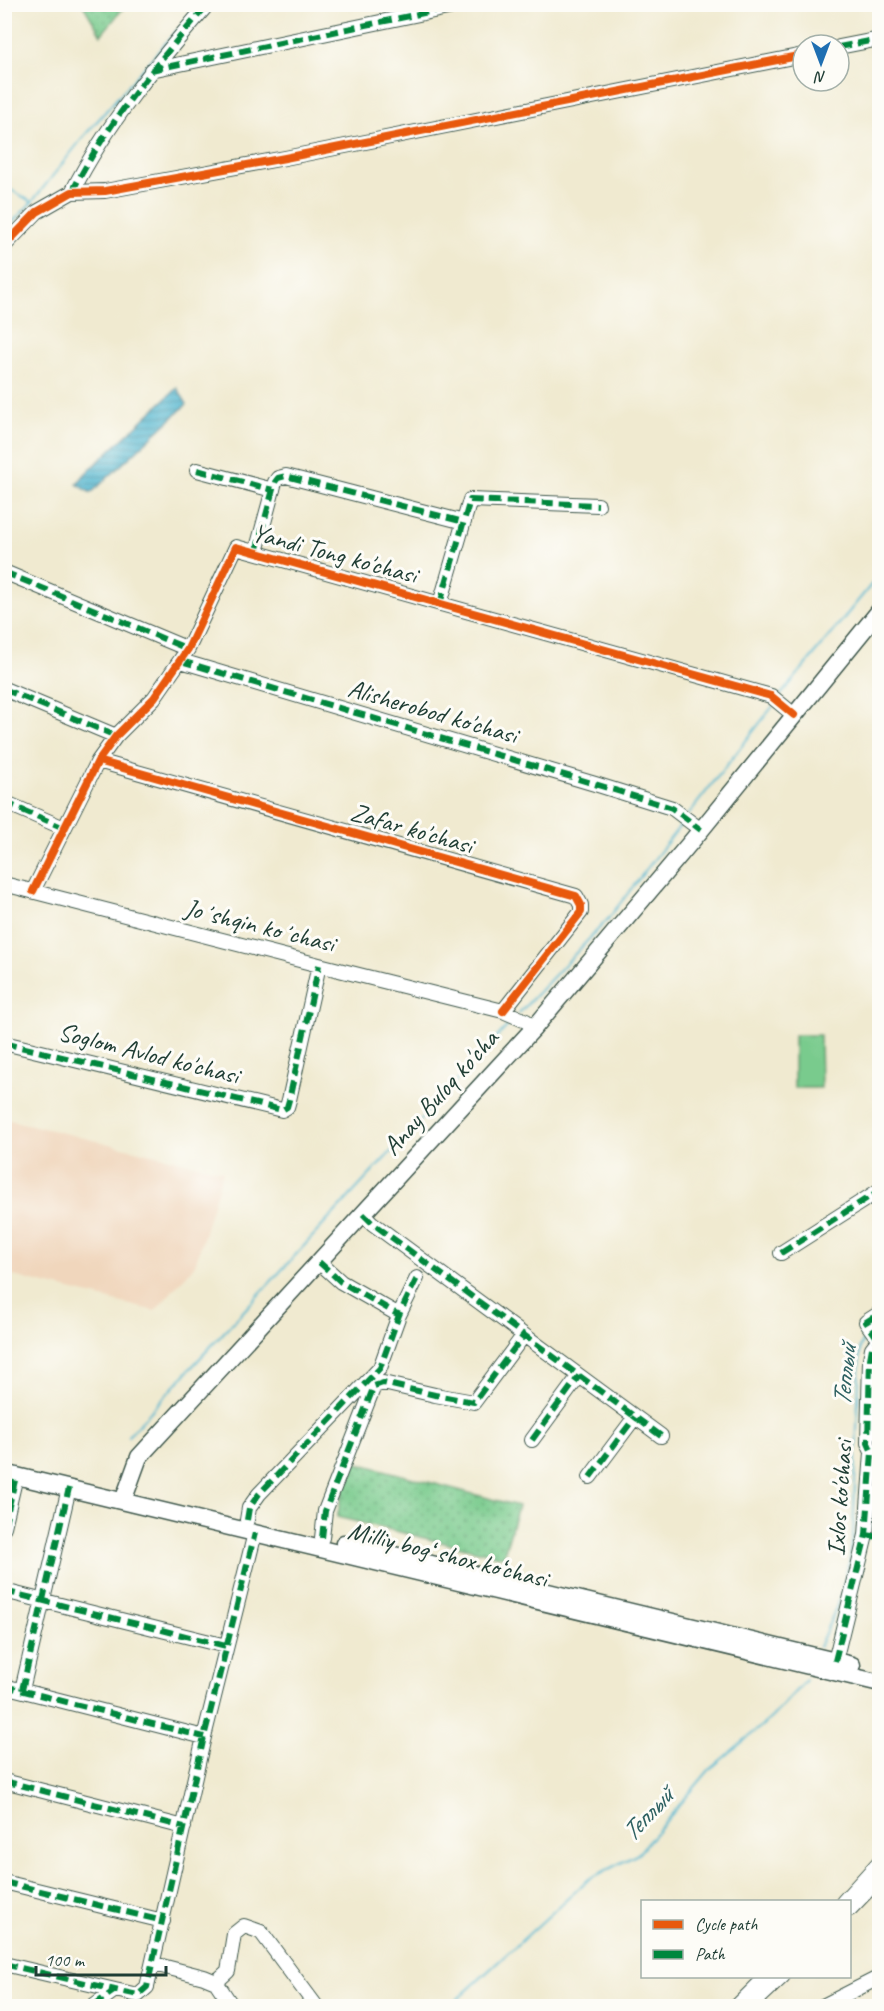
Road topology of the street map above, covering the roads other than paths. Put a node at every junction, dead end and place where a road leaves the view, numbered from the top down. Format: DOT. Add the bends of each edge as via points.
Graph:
graph roads {
  1 [pos="208,4"];
  2 [pos="467,4"];
  3 [pos="879,39"];
  4 [pos="851,45"];
  5 [pos="791,56"];
  6 [pos="151,70"];
  7 [pos="72,192"];
  8 [pos="4,246"];
  9 [pos="196,470"];
  10 [pos="273,490"];
  11 [pos="597,505"];
  12 [pos="464,522"];
  13 [pos="256,552"];
  14 [pos="4,572"];
  15 [pos="440,604"];
  16 [pos="879,610"];
  17 [pos="184,655"];
  18 [pos="4,689"];
  19 [pos="791,712"];
  20 [pos="116,736"];
  21 [pos="98,761"];
  22 [pos="4,802"];
  23 [pos="697,827"];
  24 [pos="64,828"];
  25 [pos="4,884"];
  26 [pos="33,891"];
  27 [pos="318,965"];
  28 [pos="503,1011"];
  29 [pos="530,1024"];
  30 [pos="4,1043"];
  31 [pos="879,1190"];
  32 [pos="363,1214"];
  33 [pos="781,1253"];
  34 [pos="320,1262"];
  35 [pos="417,1278"];
  36 [pos="879,1313"];
  37 [pos="399,1315"];
  38 [pos="524,1335"];
  39 [pos="875,1338"];
  40 [pos="579,1376"];
  41 [pos="635,1417"];
  42 [pos="661,1436"];
  43 [pos="532,1440"];
  44 [pos="876,1453"];
  45 [pos="4,1461"];
  46 [pos="10,1474"];
  47 [pos="590,1477"];
  48 [pos="69,1488"];
  49 [pos="124,1496"];
  50 [pos="251,1526"];
  51 [pos="4,1527"];
  52 [pos="872,1536"];
  53 [pos="322,1538"];
  54 [pos="437,1572"];
  55 [pos="4,1591"];
  56 [pos="42,1599"];
  57 [pos="226,1646"];
  58 [pos="835,1661"];
  59 [pos="879,1671"];
  60 [pos="879,1683"];
  61 [pos="4,1686"];
  62 [pos="22,1690"];
  63 [pos="204,1737"];
  64 [pos="4,1781"];
  65 [pos="184,1827"];
  66 [pos="879,1861"];
  67 [pos="879,1878"];
  68 [pos="4,1882"];
  69 [pos="845,1900"];
  70 [pos="851,1907"];
  71 [pos="163,1921"];
  72 [pos="4,1964"];
  73 [pos="154,1964"];
  74 [pos="879,1977"];
  75 [pos="766,1978"];
  76 [pos="782,1978"];
  77 [pos="216,1982"];
  78 [pos="115,1990"];
  79 [pos="93,2007"];
  80 [pos="232,2007"];
  81 [pos="316,2007"];
  82 [pos="737,2007"];
  83 [pos="751,2007"];
  84 [pos="823,2007"];
  1 -- 6 [label="street"];
  2 -- 6 [label="street"];
  3 -- 4 [label="street"];
  5 -- 7 [label="street" via="285,158 105,191"];
  6 -- 7 [label="street" via="88,160"];
  7 -- 8 [label="street" via="37,212"];
  9 -- 10 [label="street"];
  10 -- 12 [label="street" via="278,478 286,476"];
  10 -- 13 [label="street"];
  11 -- 12 [label="street" via="470,500"];
  12 -- 15 [label="street"];
  13 -- 15 [label="street, Yandi Tong ko'chasi"];
  13 -- 17 [label="street, Yandi Tong ko'chasi" via="236,547"];
  14 -- 17 [label="street, Alisherobod ko'chasi"];
  15 -- 19 [label="street, Yandi Tong ko'chasi" via="775,698"];
  16 -- 19 [label="main road, Anay Buloq ko'cha"];
  17 -- 20 [label="street, Yandi Tong ko'chasi" via="154,698"];
  17 -- 23 [label="street, Alisherobod ko'chasi" via="672,808"];
  18 -- 20 [label="street"];
  19 -- 23 [label="main road, Anay Buloq ko'cha"];
  20 -- 21 [label="street, Yandi Tong ko'chasi"];
  21 -- 24 [label="street, Yandi Tong ko'chasi"];
  21 -- 28 [label="street, Zafar ko'chasi" via="576,896 581,912"];
  22 -- 24 [label="street"];
  23 -- 29 [label="main road, Anay Buloq ko'cha"];
  24 -- 26 [label="street, Yandi Tong ko'chasi"];
  25 -- 26 [label="street, Joʼshqin koʼchasi"];
  26 -- 27 [label="street, Joʼshqin koʼchasi"];
  27 -- 28 [label="street, Joʼshqin koʼchasi"];
  27 -- 30 [label="street, Soglom Avlod ko'chasi" via="289,1100 282,1110"];
  28 -- 29 [label="street, Joʼshqin koʼchasi"];
  29 -- 32 [label="main road, Anay Buloq ko'cha"];
  31 -- 33 [label="street"];
  32 -- 34 [label="main road, Anay Buloq ko'cha"];
  32 -- 38 [label="street"];
  34 -- 37 [label="street" via="341,1282"];
  34 -- 49 [label="main road, Anay Buloq ko'cha" via="139,1457"];
  35 -- 37 [label="street"];
  36 -- 39 [label="street"];
  37 -- 50 [label="street" via="380,1368 259,1494 249,1508"];
  38 -- 40 [label="street"];
  38 -- 53 [label="street" via="474,1402 383,1383 374,1386 325,1511"];
  39 -- 44 [label="street, Ixlos ko'chasi" via="868,1443"];
  40 -- 41 [label="street"];
  40 -- 43 [label="street"];
  41 -- 42 [label="street"];
  41 -- 47 [label="street"];
  44 -- 52 [label="street, Ixlos ko'chasi"];
  45 -- 49 [label="main road, Milliy bog‘ shox ko‘chasi"];
  46 -- 48 [label="main road, Milliy bog‘ shox ko‘chasi"];
  46 -- 51 [label="street"];
  48 -- 49 [label="main road, Milliy bog‘ shox ko‘chasi"];
  48 -- 56 [label="street"];
  49 -- 50 [label="main road, Milliy bog‘ shox ko‘chasi"];
  50 -- 53 [label="main road, Milliy bog‘ shox ko‘chasi"];
  50 -- 54 [label="main road, Milliy bog‘ shox ko‘chasi"];
  50 -- 57 [label="street"];
  52 -- 58 [label="street, Ixlos ko'chasi"];
  53 -- 54 [label="main road, Milliy bog‘ shox ko‘chasi"];
  54 -- 58 [label="main road, Milliy bog‘ shox ko‘chasi"];
  54 -- 60 [label="main road, Milliy bog‘ shox ko‘chasi"];
  55 -- 56 [label="street"];
  56 -- 57 [label="street"];
  56 -- 62 [label="street"];
  57 -- 63 [label="street"];
  58 -- 59 [label="main road, Milliy bog‘ shox ko‘chasi"];
  61 -- 62 [label="street"];
  62 -- 63 [label="street"];
  63 -- 65 [label="street"];
  64 -- 65 [label="street"];
  65 -- 71 [label="street"];
  66 -- 69 [label="street"];
  67 -- 70 [label="street"];
  68 -- 71 [label="street"];
  71 -- 73 [label="street"];
  72 -- 78 [label="street"];
  73 -- 77 [label="street"];
  73 -- 78 [label="street" via="147,1987 138,1995"];
  74 -- 84 [label="street"];
  75 -- 82 [label="street"];
  76 -- 83 [label="street"];
  77 -- 80 [label="street"];
  77 -- 81 [label="street" via="228,1971 234,1934 244,1926 253,1928 261,1932"];
  78 -- 79 [label="street"];
}
